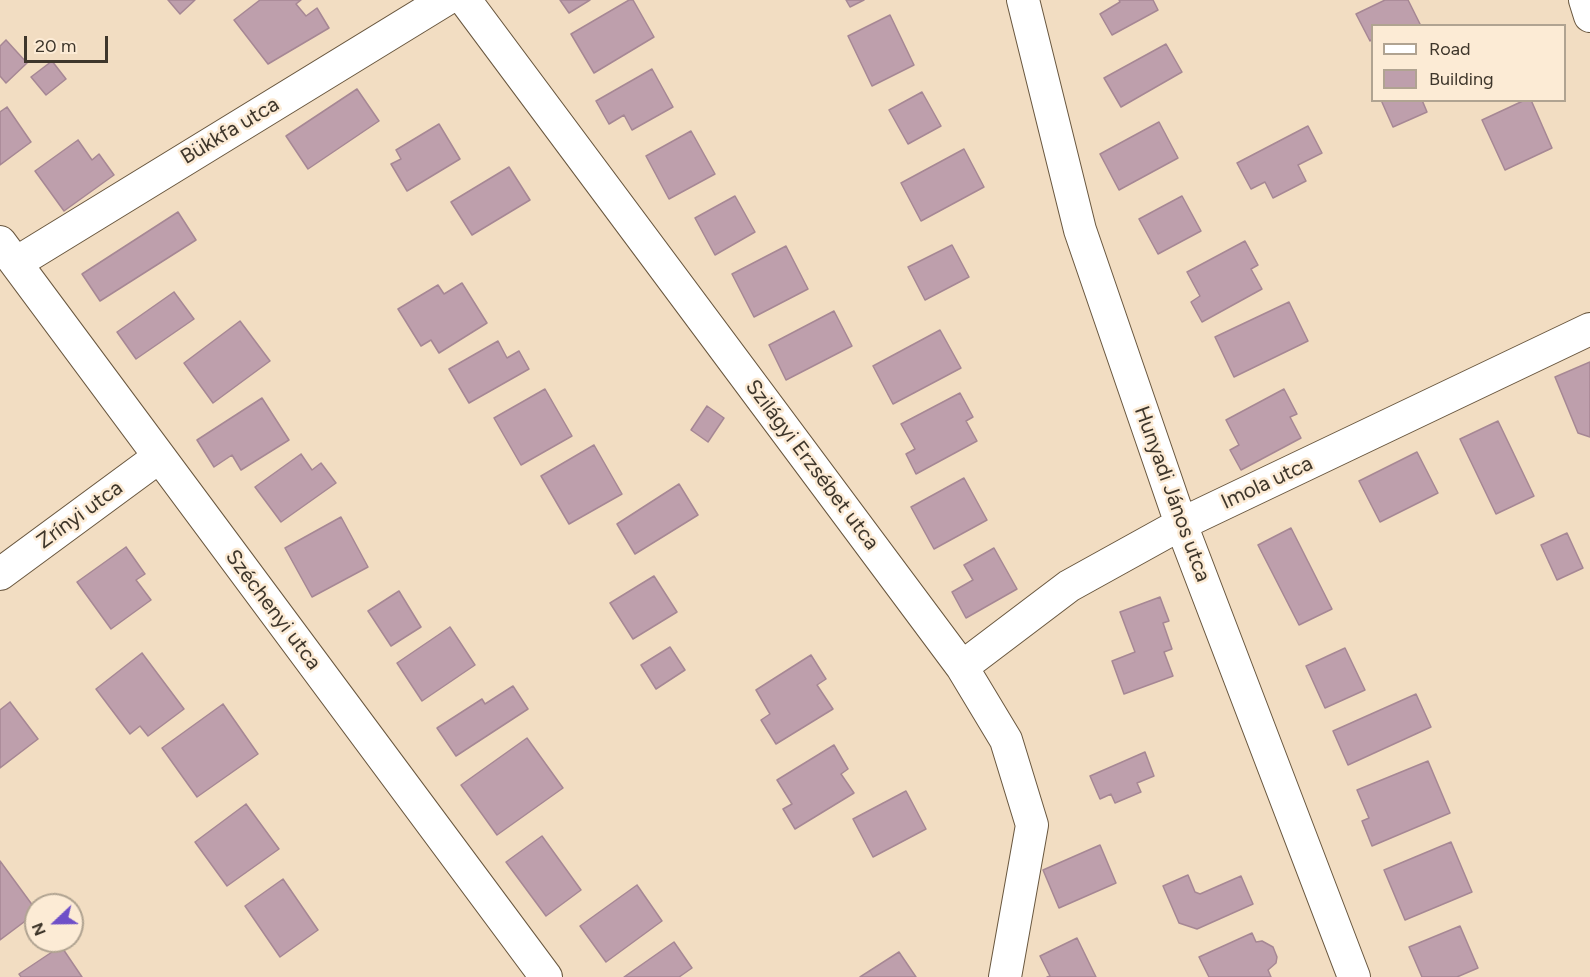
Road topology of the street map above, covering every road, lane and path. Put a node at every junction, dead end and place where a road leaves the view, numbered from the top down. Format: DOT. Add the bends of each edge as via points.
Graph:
graph roads {
  1 [pos="445,0"];
  2 [pos="465,0"];
  3 [pos="1023,0"];
  4 [pos="1585,0"];
  5 [pos="1590,16"];
  6 [pos="8,252"];
  7 [pos="1590,329"];
  8 [pos="159,457"];
  9 [pos="1181,524"];
  10 [pos="0,574"];
  11 [pos="962,667"];
  12 [pos="546,977"];
  13 [pos="1005,977"];
  14 [pos="1354,977"];
  1 -- 6 [label="street, Bükkfa utca"];
  2 -- 11 [label="street, Szilágyi Erzsébet utca"];
  3 -- 9 [label="street, Hunyadi János utca" via="1080,230"];
  4 -- 5 [label="street"];
  6 -- 8 [label="street, Széchenyi utca"];
  7 -- 9 [label="street, Imola utca"];
  8 -- 10 [label="street, Zrínyi utca"];
  8 -- 12 [label="street, Széchenyi utca"];
  9 -- 11 [label="street, Imola utca" via="1069,586"];
  9 -- 14 [label="street, Hunyadi János utca"];
  11 -- 13 [label="street, Szilágyi Erzsébet utca" via="1006,740 1032,825"];
}
